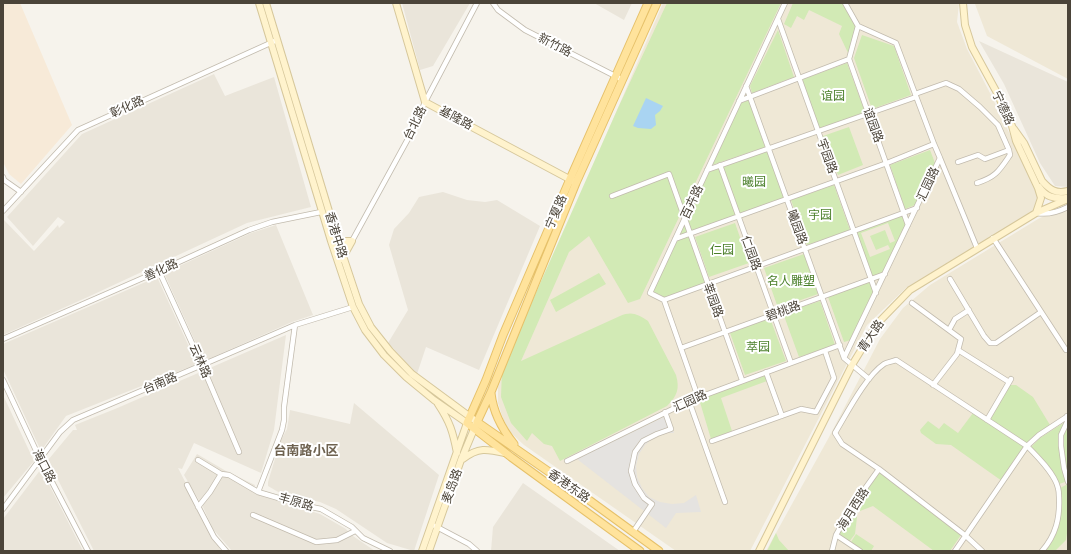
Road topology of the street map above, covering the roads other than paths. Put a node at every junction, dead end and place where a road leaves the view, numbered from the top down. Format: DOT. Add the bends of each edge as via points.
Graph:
graph roads {
  1 [pos="259,3"];
  2 [pos="266,3"];
  3 [pos="396,3"];
  4 [pos="477,3"];
  5 [pos="493,3"];
  6 [pos="648,3"];
  7 [pos="657,3"];
  8 [pos="785,3"];
  9 [pos="845,3"];
  10 [pos="851,3"];
  11 [pos="963,3"];
  12 [pos="849,10"];
  13 [pos="778,19"];
  14 [pos="858,26"];
  15 [pos="274,41"];
  16 [pos="849,59"];
  17 [pos="616,76"];
  18 [pos="799,78"];
  19 [pos="623,80"];
  20 [pos="746,86"];
  21 [pos="916,96"];
  22 [pos="750,97"];
  23 [pos="739,101"];
  24 [pos="425,102"];
  25 [pos="870,114"];
  26 [pos="1012,126"];
  27 [pos="818,132"];
  28 [pos="934,144"];
  29 [pos="769,149"];
  30 [pos="1009,150"];
  31 [pos="940,158"];
  32 [pos="958,162"];
  33 [pos="887,163"];
  34 [pos="720,165"];
  35 [pos="707,170"];
  36 [pos="3,177"];
  37 [pos="573,181"];
  38 [pos="836,181"];
  39 [pos="977,183"];
  40 [pos="1035,183"];
  41 [pos="1068,191"];
  42 [pos="21,192"];
  43 [pos="612,196"];
  44 [pos="1068,198"];
  45 [pos="787,199"];
  46 [pos="1068,207"];
  47 [pos="917,208"];
  48 [pos="3,211"];
  49 [pos="321,212"];
  50 [pos="904,212"];
  51 [pos="1036,213"];
  52 [pos="738,216"];
  53 [pos="684,219"];
  54 [pos="908,225"];
  55 [pos="853,231"];
  56 [pos="690,234"];
  57 [pos="993,238"];
  58 [pos="675,239"];
  59 [pos="330,241"];
  60 [pos="338,241"];
  61 [pos="352,241"];
  62 [pos="805,248"];
  63 [pos="977,248"];
  64 [pos="343,257"];
  65 [pos="338,263"];
  66 [pos="756,266"];
  67 [pos="159,271"];
  68 [pos="885,274"];
  69 [pos="871,279"];
  70 [pos="950,279"];
  71 [pos="708,284"];
  72 [pos="876,293"];
  73 [pos="822,296"];
  74 [pos="664,300"];
  75 [pos="912,303"];
  76 [pos="353,307"];
  77 [pos="968,310"];
  78 [pos="1041,312"];
  79 [pos="773,314"];
  80 [pos="295,325"];
  81 [pos="949,330"];
  82 [pos="725,332"];
  83 [pos="3,339"];
  84 [pos="840,345"];
  85 [pos="680,348"];
  86 [pos="958,350"];
  87 [pos="1068,350"];
  88 [pos="825,351"];
  89 [pos="844,358"];
  90 [pos="791,363"];
  91 [pos="202,365"];
  92 [pos="852,365"];
  93 [pos="766,372"];
  94 [pos="869,379"];
  95 [pos="3,380"];
  96 [pos="742,380"];
  97 [pos="933,384"];
  98 [pos="491,392"];
  99 [pos="698,397"];
  100 [pos="434,400"];
  101 [pos="689,400"];
  102 [pos="665,412"];
  103 [pos="782,416"];
  104 [pos="1067,416"];
  105 [pos="468,420"];
  106 [pos="987,420"];
  107 [pos="476,425"];
  108 [pos="712,441"];
  109 [pos="1027,446"];
  110 [pos="519,451"];
  111 [pos="239,452"];
  112 [pos="505,453"];
  113 [pos="457,454"];
  114 [pos="40,459"];
  115 [pos="198,460"];
  116 [pos="461,460"];
  117 [pos="567,461"];
  118 [pos="879,469"];
  119 [pos="221,474"];
  120 [pos="1068,482"];
  121 [pos="187,485"];
  122 [pos="1058,487"];
  123 [pos="258,492"];
  124 [pos="725,502"];
  125 [pos="198,507"];
  126 [pos="3,509"];
  127 [pos="253,515"];
  128 [pos="434,526"];
  129 [pos="355,530"];
  130 [pos="632,532"];
  131 [pos="836,535"];
  132 [pos="966,536"];
  133 [pos="88,551"];
  134 [pos="226,551"];
  135 [pos="390,551"];
  136 [pos="422,551"];
  137 [pos="429,551"];
  138 [pos="477,551"];
  139 [pos="640,551"];
  140 [pos="659,551"];
  141 [pos="759,551"];
  142 [pos="832,551"];
  143 [pos="860,551"];
  144 [pos="955,551"];
  145 [pos="982,551"];
  146 [pos="1042,551"];
  1 -- 15 [label="main road, 香港中路"];
  2 -- 15 [label="main road, 香港中路"];
  3 -- 24 [label="main road, 基隆路"];
  4 -- 24 [label="street, 台北路"];
  5 -- 17 [label="street, 新竹路" via="524,30"];
  6 -- 17 [label="main road, 宁夏路"];
  7 -- 19 [label="main road, 宁夏路"];
  8 -- 13 [label="street, 百卉路"];
  9 -- 12 [label="street"];
  10 -- 12 [label="street"];
  11 -- 26 [label="main road, 宁德路" via="965,25 972,47"];
  12 -- 14 [label="street"];
  13 -- 18 [label="street, 宇园路"];
  13 -- 20 [label="street, 百卉路"];
  14 -- 16 [label="street"];
  14 -- 21 [label="street, 汇园路" via="896,43"];
  15 -- 42 [label="street, 彰化路" via="78,130"];
  15 -- 49 [label="main road, 香港中路"];
  15 -- 60 [label="main road, 香港中路"];
  16 -- 18 [label="street"];
  16 -- 25 [label="street, 谊园路"];
  17 -- 19 [label="street, 新竹路"];
  17 -- 37 [label="main road, 宁夏路"];
  18 -- 22 [label="street"];
  18 -- 27 [label="street, 宇园路"];
  19 -- 37 [label="main road, 宁夏路"];
  20 -- 22 [label="street, 曦园路"];
  20 -- 23 [label="street, 百卉路"];
  21 -- 25 [label="street"];
  21 -- 28 [label="street, 汇园路"];
  21 -- 30 [label="street" via="946,83 958,89 998,124"];
  22 -- 23 [label="street"];
  22 -- 29 [label="street, 曦园路"];
  23 -- 35 [label="street, 百卉路"];
  24 -- 37 [label="main road, 基隆路"];
  24 -- 61 [label="street, 台北路" via="415,126"];
  25 -- 27 [label="street"];
  25 -- 33 [label="street, 谊园路"];
  26 -- 40 [label="main road, 宁德路"];
  26 -- 41 [label="main road" via="1024,143 1046,186 1061,193"];
  27 -- 29 [label="street"];
  27 -- 38 [label="street, 宇园路"];
  28 -- 31 [label="street, 汇园路"];
  28 -- 33 [label="street"];
  29 -- 34 [label="street"];
  29 -- 45 [label="street, 曦园路"];
  30 -- 32 [label="street" via="985,159 978,155"];
  30 -- 39 [label="street" via="1010,156 998,173 988,180"];
  31 -- 47 [label="street, 汇园路"];
  31 -- 63 [label="street"];
  33 -- 38 [label="street"];
  33 -- 50 [label="street, 谊园路"];
  34 -- 35 [label="street"];
  34 -- 52 [label="street, 仁园路"];
  35 -- 53 [label="street, 百卉路"];
  36 -- 42 [label="street"];
  37 -- 98 [label="main road, 宁夏路"];
  37 -- 105 [label="main road, 宁夏路" via="506,328"];
  38 -- 45 [label="street"];
  38 -- 55 [label="street, 宇园路"];
  40 -- 44 [label="main road" via="1048,196"];
  40 -- 51 [label="main road, 宁德路" via="1041,198"];
  42 -- 48 [label="street, 彰化路"];
  43 -- 53 [label="street, 莘园路" via="669,174"];
  44 -- 51 [label="main road, 青大路"];
  45 -- 52 [label="street"];
  45 -- 62 [label="street, 曦园路"];
  46 -- 51 [label="street" via="1056,212"];
  47 -- 50 [label="street"];
  47 -- 54 [label="street, 汇园路"];
  49 -- 59 [label="main road, 香港中路"];
  49 -- 67 [label="street, 善化路" via="272,222 249,230"];
  50 -- 54 [label="street, 谊园路"];
  50 -- 55 [label="street"];
  51 -- 57 [label="main road, 青大路"];
  52 -- 56 [label="street"];
  52 -- 66 [label="street, 仁园路"];
  53 -- 56 [label="street, 莘园路"];
  53 -- 58 [label="street, 百卉路"];
  54 -- 68 [label="street, 汇园路"];
  55 -- 62 [label="street"];
  55 -- 69 [label="street, 宇园路"];
  56 -- 58 [label="street"];
  56 -- 71 [label="street, 莘园路"];
  57 -- 63 [label="main road, 青大路"];
  57 -- 78 [label="street"];
  58 -- 74 [label="street, 百卉路" via="650,293"];
  59 -- 60 [label="main road"];
  59 -- 65 [label="main road, 香港中路"];
  60 -- 61 [label="main road"];
  60 -- 64 [label="main road, 香港中路"];
  61 -- 64 [label="main road"];
  62 -- 66 [label="street"];
  62 -- 73 [label="street, 曦园路"];
  63 -- 92 [label="main road, 青大路" via="910,290 877,324"];
  64 -- 65 [label="main road"];
  64 -- 105 [label="main road, 香港中路" via="359,304 371,327 412,374"];
  65 -- 76 [label="main road, 香港中路"];
  66 -- 71 [label="street"];
  66 -- 79 [label="street, 仁园路"];
  67 -- 83 [label="street, 善化路"];
  67 -- 91 [label="street, 云林路"];
  68 -- 69 [label="street, 碧桃路"];
  68 -- 72 [label="street, 汇园路"];
  69 -- 72 [label="street, 宇园路"];
  69 -- 73 [label="street, 碧桃路"];
  70 -- 77 [label="street"];
  71 -- 74 [label="street"];
  71 -- 82 [label="street, 莘园路"];
  72 -- 89 [label="street, 汇园路"];
  73 -- 79 [label="street, 碧桃路"];
  73 -- 84 [label="street, 曦园路"];
  74 -- 85 [label="street, 百卉路"];
  75 -- 81 [label="street"];
  76 -- 80 [label="street, 台南路"];
  76 -- 100 [label="main road, 香港中路" via="365,330 384,355 406,378"];
  77 -- 78 [label="street" via="990,343 996,343"];
  77 -- 81 [label="street" via="955,320"];
  78 -- 87 [label="street"];
  79 -- 82 [label="street, 碧桃路"];
  79 -- 90 [label="street, 仁园路"];
  80 -- 91 [label="street, 台南路"];
  80 -- 123 [label="street" via="282,430"];
  81 -- 86 [label="street" via="961,339"];
  82 -- 85 [label="street, 碧桃路"];
  82 -- 96 [label="street, 莘园路"];
  84 -- 88 [label="street, 汇园路"];
  84 -- 89 [label="street, 曦园路"];
  85 -- 99 [label="street, 百卉路"];
  86 -- 97 [label="street"];
  86 -- 106 [label="street" via="1010,380"];
  88 -- 90 [label="street, 汇园路"];
  88 -- 103 [label="street" via="834,378 816,412 801,409"];
  89 -- 92 [label="street"];
  90 -- 93 [label="street, 汇园路"];
  91 -- 111 [label="street, 云林路"];
  91 -- 114 [label="street, 台南路" via="72,420"];
  92 -- 94 [label="street"];
  92 -- 141 [label="main road, 青大路"];
  93 -- 96 [label="street, 汇园路"];
  93 -- 103 [label="street"];
  94 -- 97 [label="street" via="885,364 896,360"];
  94 -- 118 [label="street" via="835,433 842,444"];
  95 -- 114 [label="street, 海口路"];
  96 -- 99 [label="street, 汇园路"];
  97 -- 106 [label="street"];
  98 -- 107 [label="main road, 宁夏路"];
  98 -- 110 [label="main road" via="497,416 507,436"];
  99 -- 101 [label="street, 汇园路"];
  100 -- 105 [label="main road, 香港中路"];
  100 -- 113 [label="main road" via="449,422"];
  101 -- 102 [label="street, 汇园路"];
  101 -- 124 [label="street"];
  102 -- 117 [label="street, 汇园路"];
  102 -- 130 [label="street" via="671,429 643,441 635,452 631,471 635,484 644,498 652,504"];
  103 -- 108 [label="street"];
  104 -- 109 [label="street"];
  104 -- 120 [label="street" via="1061,446"];
  105 -- 107 [label="main road, 香港东路"];
  105 -- 113 [label="main road, 麦岛路"];
  106 -- 109 [label="street"];
  107 -- 110 [label="main road, 香港东路"];
  107 -- 112 [label="main road, 香港东路"];
  107 -- 116 [label="main road, 麦岛路"];
  109 -- 122 [label="street" via="1044,463"];
  109 -- 132 [label="street"];
  110 -- 130 [label="main road, 香港东路"];
  112 -- 116 [label="main road" via="484,449"];
  112 -- 139 [label="main road, 香港东路"];
  113 -- 128 [label="main road, 麦岛路"];
  114 -- 126 [label="street, 台南路"];
  114 -- 133 [label="street, 海口路"];
  115 -- 119 [label="street, 丰原路"];
  116 -- 128 [label="main road, 麦岛路"];
  118 -- 131 [label="street, 海月西路" via="851,508"];
  118 -- 132 [label="street"];
  119 -- 123 [label="street, 丰原路" via="229,475"];
  119 -- 125 [label="street"];
  120 -- 122 [label="street"];
  121 -- 125 [label="street"];
  122 -- 146 [label="street" via="1060,509 1055,531"];
  123 -- 129 [label="street, 丰原路" via="321,509"];
  125 -- 134 [label="street" via="214,537"];
  127 -- 129 [label="street" via="316,542 337,540"];
  128 -- 136 [label="main road, 麦岛路"];
  128 -- 137 [label="main road, 麦岛路"];
  128 -- 138 [label="street" via="469,544"];
  129 -- 135 [label="street, 丰原路" via="363,538"];
  130 -- 140 [label="main road, 香港东路"];
  131 -- 142 [label="street, 海月西路"];
  131 -- 143 [label="street"];
  132 -- 144 [label="street"];
  132 -- 145 [label="street"];
}
